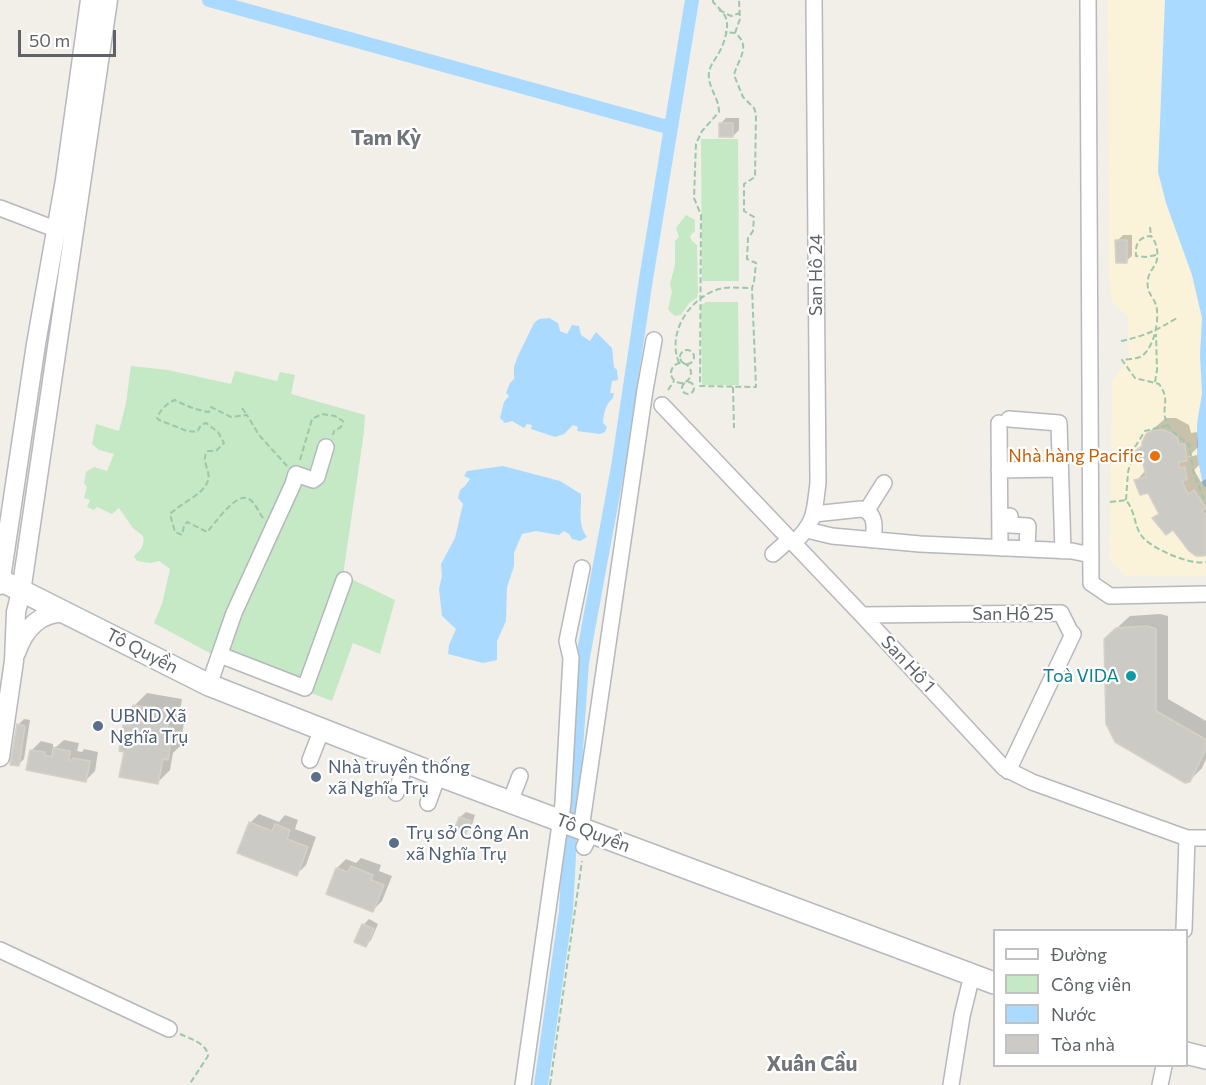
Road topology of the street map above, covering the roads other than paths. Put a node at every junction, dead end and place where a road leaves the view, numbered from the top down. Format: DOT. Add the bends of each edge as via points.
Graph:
graph roads {
  1 [pos="90,0"];
  2 [pos="108,0"];
  3 [pos="814,0"];
  4 [pos="1088,0"];
  5 [pos="0,208"];
  6 [pos="55,229"];
  7 [pos="74,235"];
  8 [pos="654,340"];
  9 [pos="665,398"];
  10 [pos="326,447"];
  11 [pos="1060,469"];
  12 [pos="999,470"];
  13 [pos="884,483"];
  14 [pos="867,510"];
  15 [pos="814,514"];
  16 [pos="1010,516"];
  17 [pos="807,530"];
  18 [pos="873,540"];
  19 [pos="792,541"];
  20 [pos="1000,548"];
  21 [pos="1027,549"];
  22 [pos="1063,551"];
  23 [pos="774,554"];
  24 [pos="1090,555"];
  25 [pos="582,568"];
  26 [pos="344,580"];
  27 [pos="0,582"];
  28 [pos="21,592"];
  29 [pos="1206,594"];
  30 [pos="68,613"];
  31 [pos="862,615"];
  32 [pos="220,655"];
  33 [pos="14,660"];
  34 [pos="209,685"];
  35 [pos="4,697"];
  36 [pos="322,729"];
  37 [pos="0,757"];
  38 [pos="310,760"];
  39 [pos="406,762"];
  40 [pos="1008,771"];
  41 [pos="438,775"];
  42 [pos="520,776"];
  43 [pos="396,793"];
  44 [pos="510,802"];
  45 [pos="428,803"];
  46 [pos="560,820"];
  47 [pos="585,836"];
  48 [pos="1187,838"];
  49 [pos="1206,838"];
  50 [pos="1184,929"];
  51 [pos="0,950"];
  52 [pos="972,975"];
  53 [pos="993,983"];
  54 [pos="169,1029"];
  55 [pos="1188,1054"];
  56 [pos="1206,1058"];
  57 [pos="1164,1067"];
  58 [pos="523,1085"];
  59 [pos="951,1085"];
  60 [pos="1160,1085"];
  1 -- 6 [label="street"];
  2 -- 7 [label="street"];
  3 -- 15 [label="street, San Hô 24" via="818,483"];
  4 -- 24 [label="street"];
  5 -- 6 [label="street"];
  6 -- 7 [label="street"];
  6 -- 27 [label="street"];
  7 -- 28 [label="street"];
  8 -- 47 [label="street"];
  9 -- 19 [label="street, San Hô 1"];
  10 -- 32 [label="street" via="317,477 313,480 296,474 234,613"];
  11 -- 12 [label="street"];
  11 -- 12 [label="street" via="1059,423 1004,421"];
  11 -- 22 [label="street"];
  12 -- 20 [label="street"];
  13 -- 14 [label="street"];
  14 -- 15 [label="street"];
  14 -- 18 [label="street" via="875,525"];
  15 -- 17 [label="street, San Hô 24"];
  16 -- 21 [label="street" via="1010,525 1028,526"];
  17 -- 18 [label="street"];
  17 -- 19 [label="street, San Hô 24"];
  18 -- 20 [label="street"];
  19 -- 23 [label="street, San Hô 24"];
  19 -- 31 [label="street, San Hô 1"];
  20 -- 21 [label="street"];
  21 -- 22 [label="street"];
  22 -- 24 [label="street"];
  24 -- 29 [label="street" via="1090,583 1110,596"];
  25 -- 46 [label="street" via="567,641 571,658"];
  26 -- 32 [label="street" via="305,688"];
  27 -- 28 [label="main road, Tô Quyền"];
  28 -- 30 [label="main road, Tô Quyền"];
  28 -- 33 [label="street"];
  30 -- 33 [label="street" via="47,614 32,625"];
  30 -- 34 [label="main road, Tô Quyền"];
  31 -- 40 [label="street, San Hô 1"];
  31 -- 40 [label="street, San Hô 25" via="1061,612 1073,634"];
  32 -- 34 [label="street"];
  33 -- 35 [label="street"];
  34 -- 36 [label="main road, Tô Quyền"];
  35 -- 37 [label="street"];
  36 -- 38 [label="street"];
  36 -- 39 [label="main road, Tô Quyền"];
  39 -- 41 [label="main road, Tô Quyền"];
  39 -- 43 [label="street"];
  40 -- 48 [label="street, San Hô 1"];
  41 -- 44 [label="main road, Tô Quyền"];
  41 -- 45 [label="street"];
  42 -- 44 [label="street"];
  44 -- 46 [label="main road, Tô Quyền"];
  46 -- 47 [label="main road, Tô Quyền"];
  46 -- 58 [label="street"];
  47 -- 52 [label="main road, Tô Quyền"];
  48 -- 49 [label="street, San Hô 1"];
  48 -- 50 [label="street"];
  51 -- 54 [label="street"];
  52 -- 53 [label="main road, Tô Quyền"];
  52 -- 59 [label="street"];
  55 -- 56 [label="main road"];
  57 -- 60 [label="street"];
}
